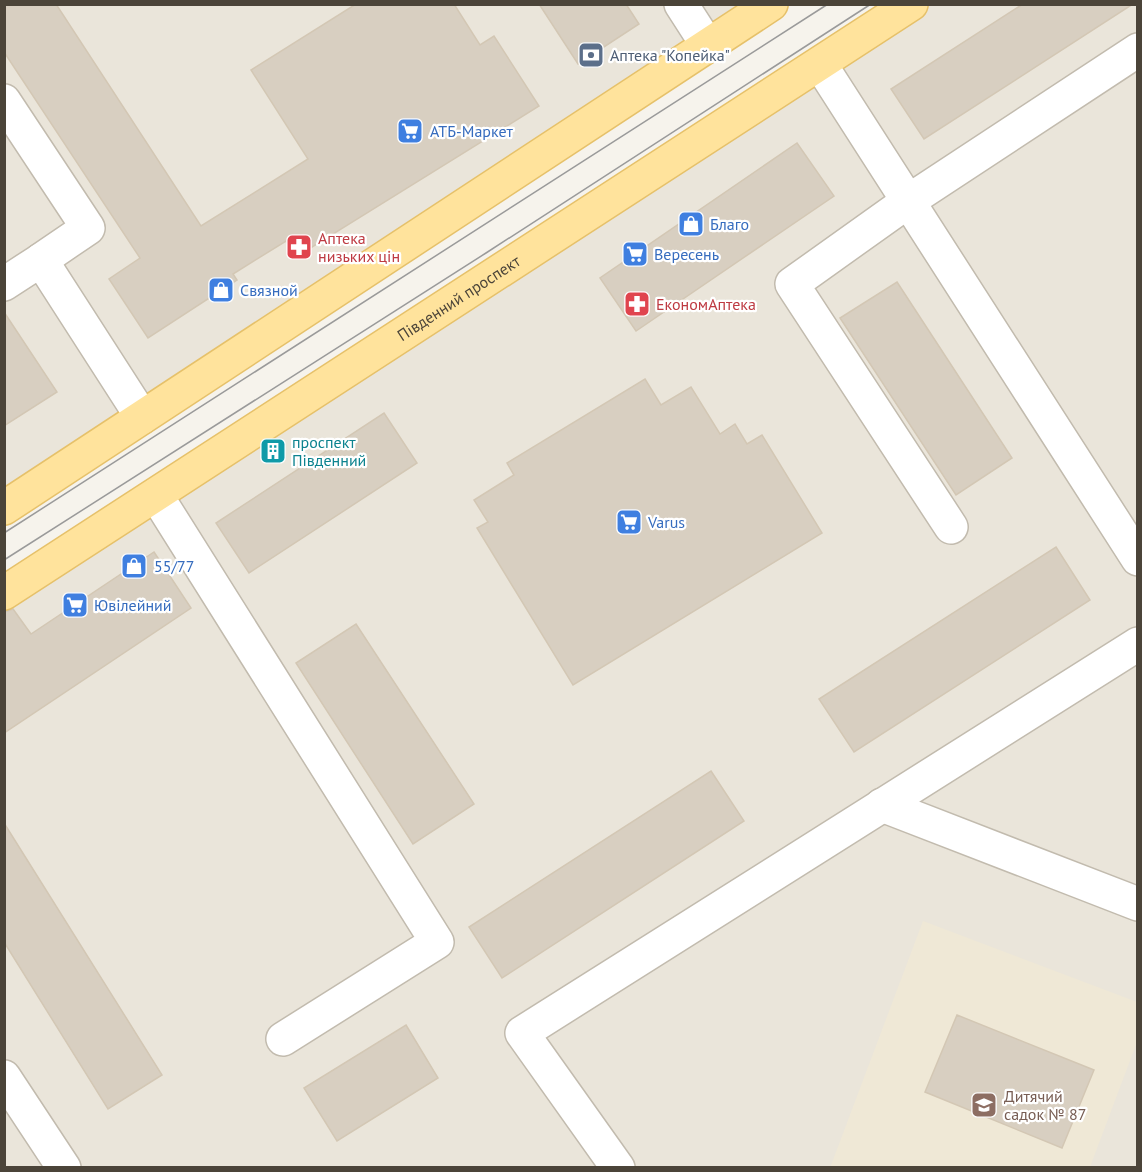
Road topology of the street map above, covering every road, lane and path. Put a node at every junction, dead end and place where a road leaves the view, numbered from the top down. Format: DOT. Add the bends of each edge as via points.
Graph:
graph roads {
  1 [pos="681,4"];
  2 [pos="771,4"];
  3 [pos="911,4"];
  4 [pos="708,46"];
  5 [pos="1137,50"];
  6 [pos="820,64"];
  7 [pos="4,100"];
  8 [pos="907,202"];
  9 [pos="41,260"];
  10 [pos="4,284"];
  11 [pos="142,417"];
  12 [pos="156,495"];
  13 [pos="4,508"];
  14 [pos="951,527"];
  15 [pos="1137,559"];
  16 [pos="4,593"];
  17 [pos="1137,644"];
  18 [pos="882,805"];
  19 [pos="1137,904"];
  20 [pos="283,1039"];
  21 [pos="4,1077"];
  22 [pos="64,1167"];
  23 [pos="618,1167"];
  1 -- 4 [label="street"];
  2 -- 4 [label="main road"];
  3 -- 6 [label="main road, Південний проспект"];
  4 -- 11 [label="main road"];
  5 -- 8 [label="street"];
  6 -- 8 [label="street"];
  6 -- 12 [label="main road, Південний проспект"];
  7 -- 9 [label="street" via="88,228"];
  8 -- 14 [label="street" via="792,284"];
  8 -- 15 [label="street"];
  9 -- 10 [label="street"];
  9 -- 11 [label="street"];
  11 -- 13 [label="main road"];
  12 -- 16 [label="main road, Південний проспект"];
  12 -- 20 [label="street" via="437,942"];
  17 -- 18 [label="street"];
  18 -- 19 [label="street"];
  18 -- 23 [label="street" via="522,1033"];
  21 -- 22 [label="street"];
}
